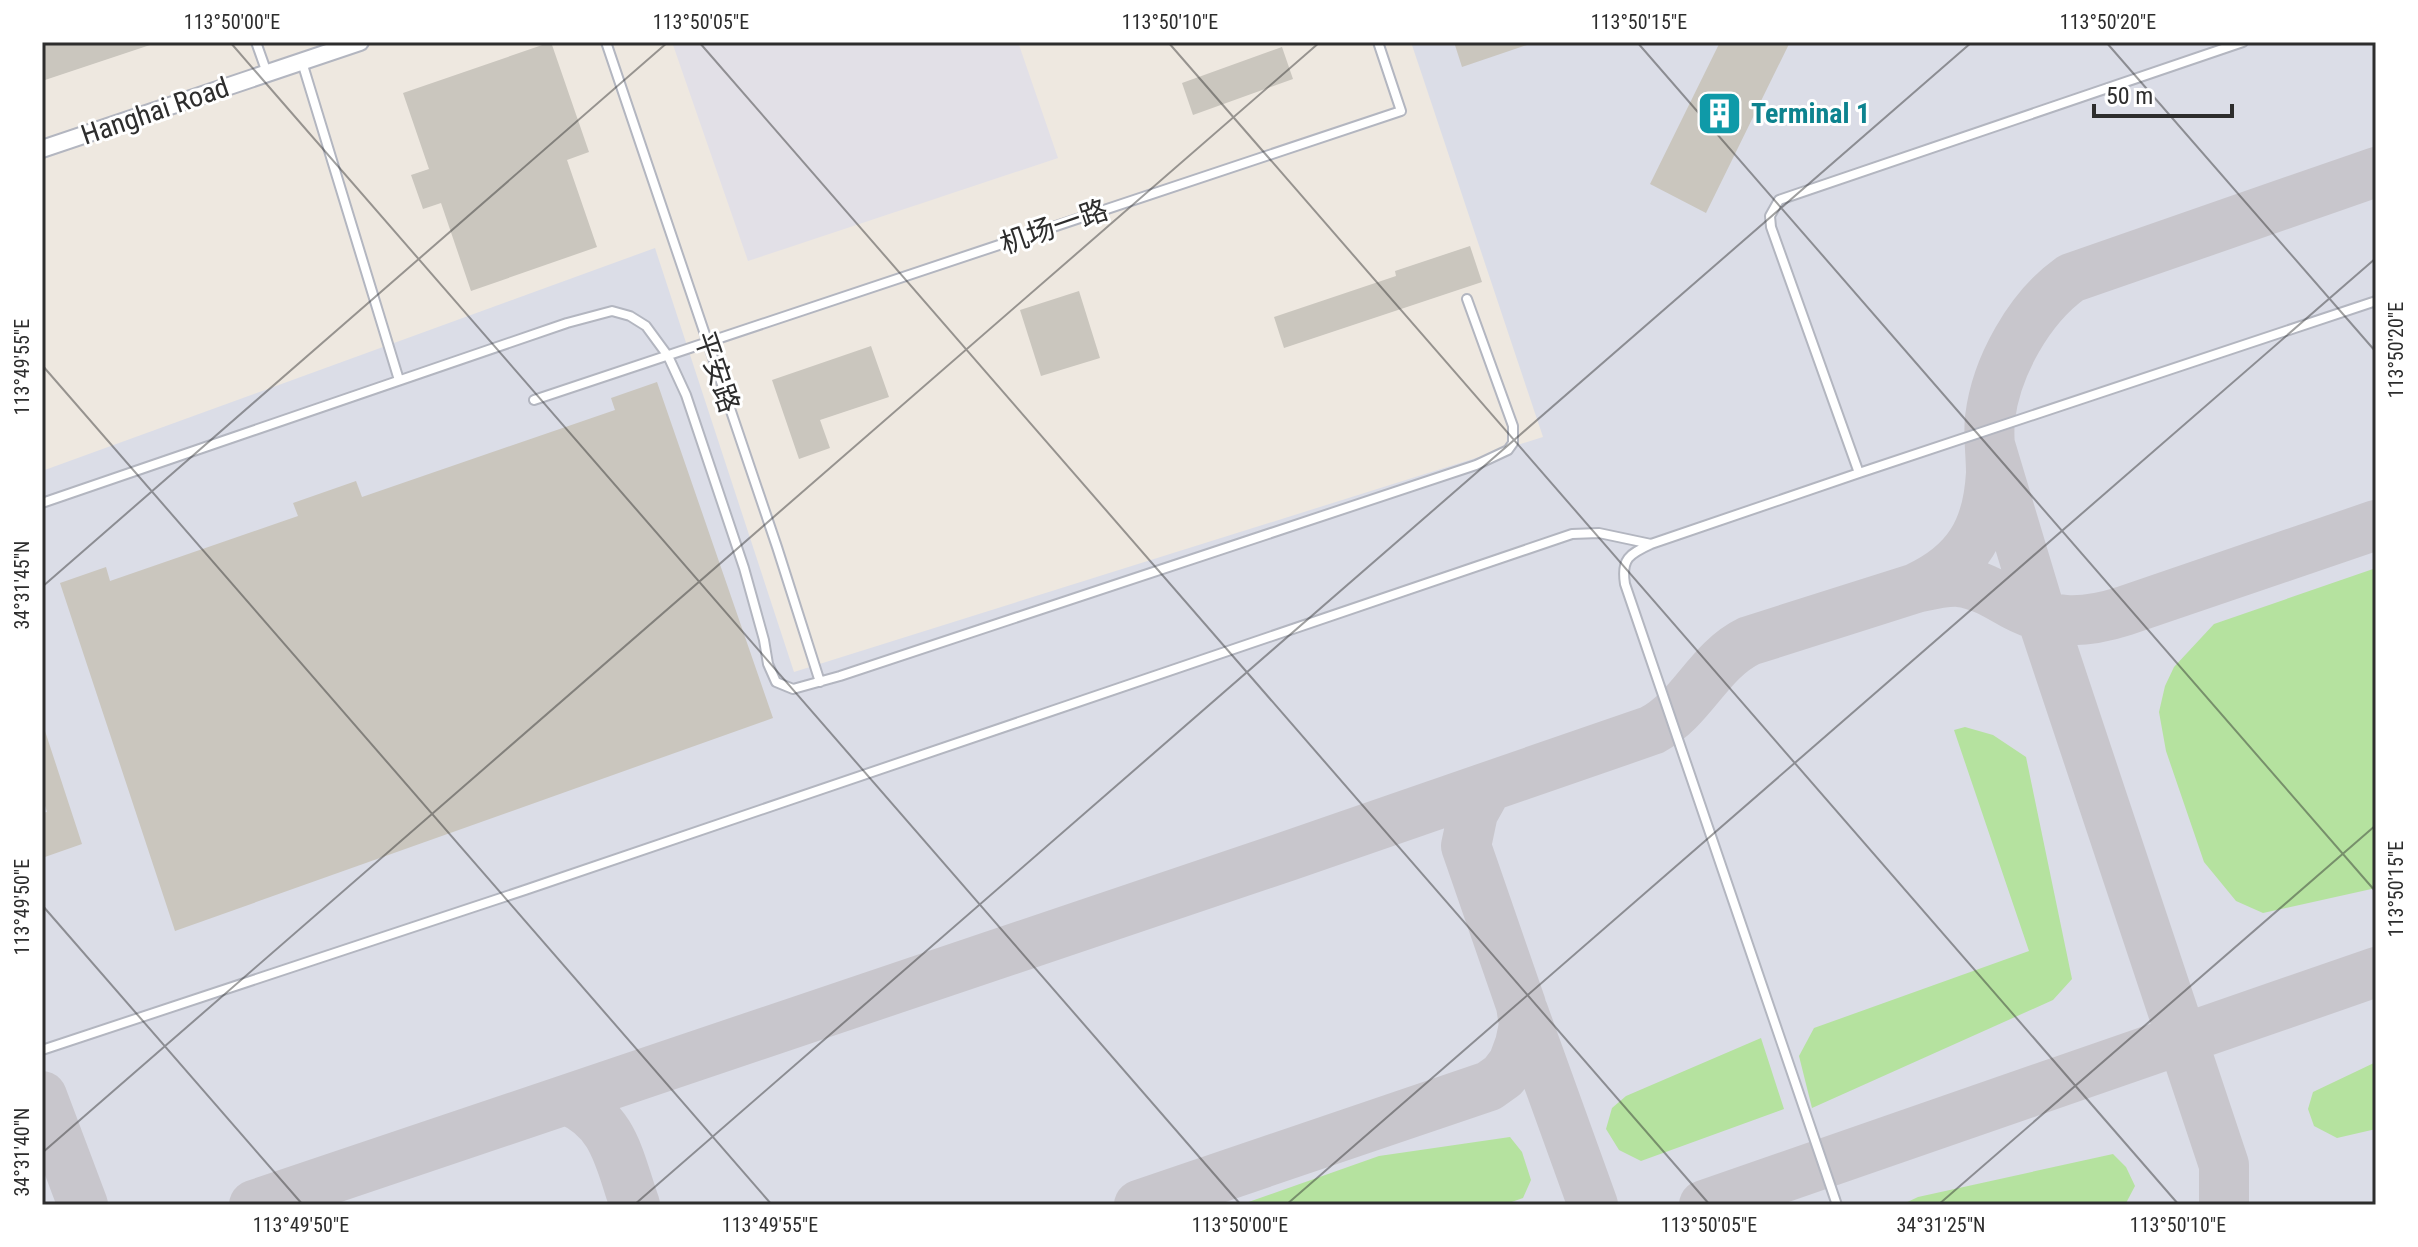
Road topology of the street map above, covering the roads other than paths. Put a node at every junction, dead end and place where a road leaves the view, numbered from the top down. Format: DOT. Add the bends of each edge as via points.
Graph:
graph roads {
  1 [pos="256,42"];
  2 [pos="360,42"];
  3 [pos="606,42"];
  4 [pos="1378,42"];
  5 [pos="2243,42"];
  6 [pos="302,61"];
  7 [pos="267,73"];
  8 [pos="42,149"];
  9 [pos="1467,299"];
  10 [pos="2376,301"];
  11 [pos="707,344"];
  12 [pos="668,356"];
  13 [pos="399,380"];
  14 [pos="534,400"];
  15 [pos="1859,473"];
  16 [pos="42,503"];
  17 [pos="1651,544"];
  18 [pos="820,682"];
  19 [pos="42,1050"];
  20 [pos="1837,1205"];
  1 -- 7 [label="lane"];
  2 -- 6 [label="street, Hanghai Road"];
  3 -- 11 [label="lane, 平安路"];
  4 -- 11 [label="lane, 机场一路" via="1401,111"];
  5 -- 15 [label="lane" via="1779,200 1770,216 1771,227"];
  6 -- 7 [label="street, Hanghai Road"];
  6 -- 13 [label="lane"];
  7 -- 8 [label="street, Hanghai Road"];
  9 -- 18 [label="lane" via="1513,426 1508,450"];
  10 -- 15 [label="lane"];
  11 -- 12 [label="lane, 机场一路"];
  11 -- 18 [label="lane, 平安路"];
  12 -- 13 [label="lane" via="646,326 612,311"];
  12 -- 14 [label="lane, 机场一路"];
  12 -- 18 [label="lane" via="744,568 773,678 787,688"];
  13 -- 16 [label="lane"];
  15 -- 17 [label="lane"];
  17 -- 19 [label="lane" via="1599,533 1572,534"];
  17 -- 20 [label="lane" via="1626,561 1625,584"];
}
